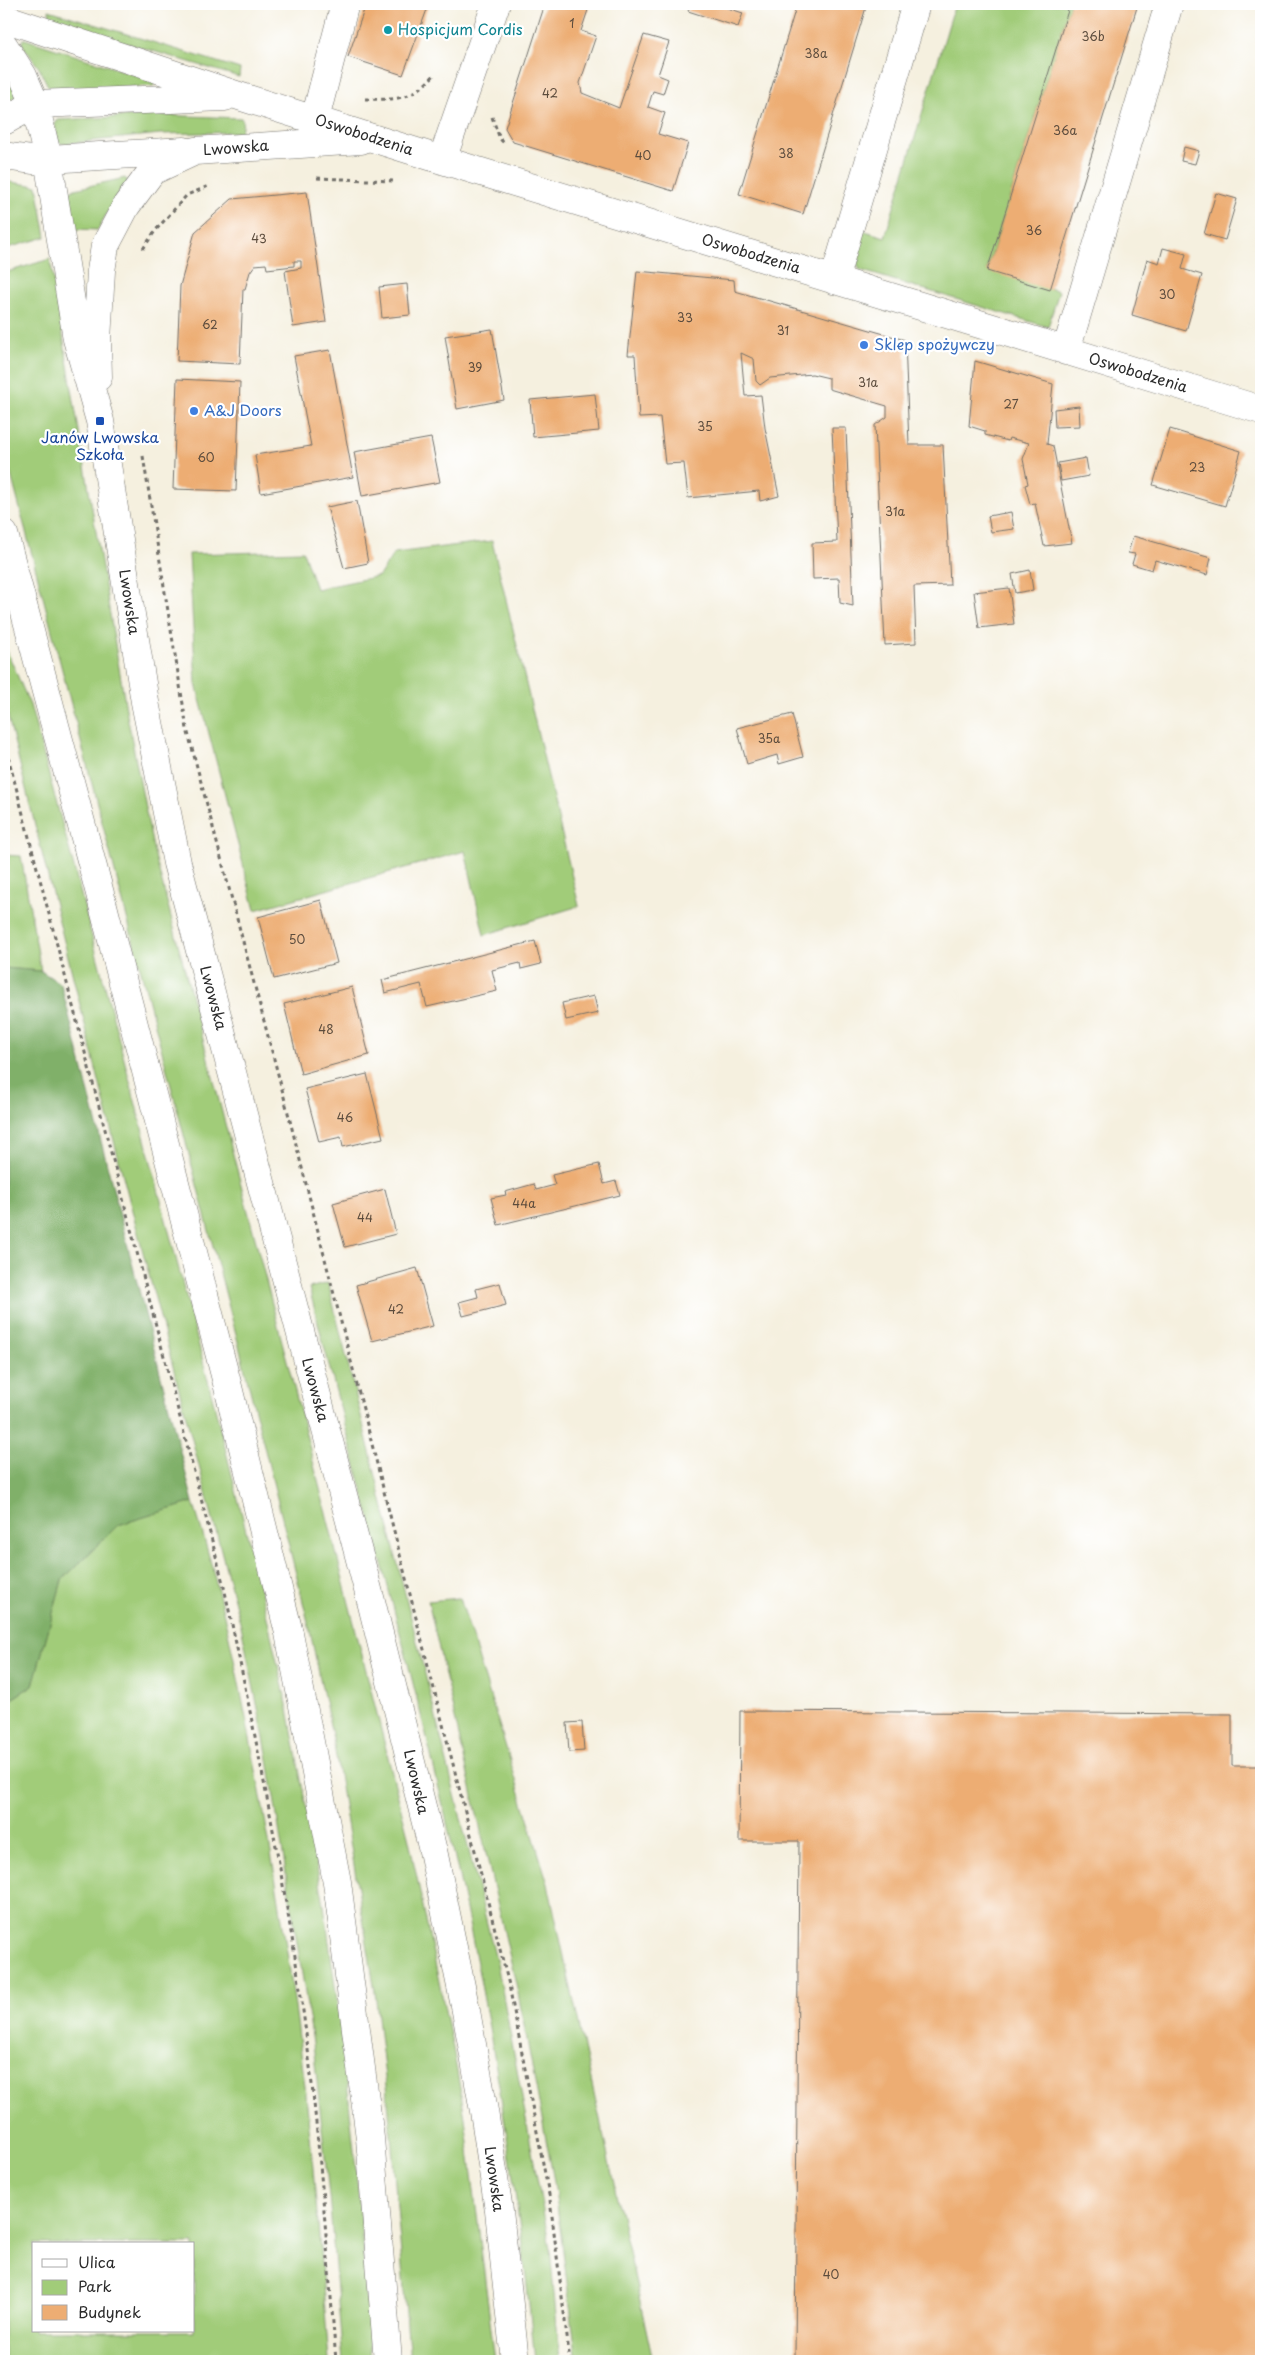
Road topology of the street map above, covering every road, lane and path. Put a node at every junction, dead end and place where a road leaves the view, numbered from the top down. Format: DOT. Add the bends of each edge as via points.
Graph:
graph roads {
  1 [pos="496,4"];
  2 [pos="916,4"];
  3 [pos="1169,4"];
  4 [pos="344,7"];
  5 [pos="4,18"];
  6 [pos="4,46"];
  7 [pos="242,97"];
  8 [pos="35,104"];
  9 [pos="315,119"];
  10 [pos="4,121"];
  11 [pos="379,139"];
  12 [pos="195,151"];
  13 [pos="4,156"];
  14 [pos="48,159"];
  15 [pos="442,160"];
  16 [pos="834,280"];
  17 [pos="1066,351"];
  18 [pos="1261,410"];
  19 [pos="100,421"];
  20 [pos="143,456"];
  21 [pos="4,534"];
  22 [pos="4,741"];
  23 [pos="336,2361"];
  24 [pos="388,2361"];
  25 [pos="515,2361"];
  26 [pos="570,2361"];
  1 -- 15 [label="street"];
  2 -- 16 [label="street"];
  3 -- 17 [label="street"];
  4 -- 9 [label="street"];
  5 -- 7 [label="street, Oswobodzenia"];
  6 -- 8 [label="street, Lwowska" via="23,76"];
  7 -- 8 [label="street, Oswobodzenia"];
  7 -- 9 [label="street, Oswobodzenia"];
  8 -- 10 [label="street"];
  8 -- 14 [label="street, Lwowska"];
  9 -- 11 [label="street, Oswobodzenia"];
  11 -- 12 [label="street, Lwowska"];
  11 -- 15 [label="street, Oswobodzenia"];
  12 -- 14 [label="street"];
  12 -- 19 [label="street, Lwowska" via="152,171 126,206 105,246 97,340"];
  13 -- 14 [label="street"];
  14 -- 19 [label="street, Lwowska" via="77,339"];
  15 -- 16 [label="street, Oswobodzenia"];
  16 -- 17 [label="street, Oswobodzenia"];
  17 -- 18 [label="street, Oswobodzenia"];
  19 -- 25 [label="street, Lwowska" via="145,702 177,863 372,1605 434,1855 485,2118"];
  20 -- 26 [label="path" via="187,729 509,1985 550,2200"];
  21 -- 24 [label="street" via="110,929 289,1633 337,1882 370,2138"];
  22 -- 23 [label="path" via="224,1587 255,1727 295,1961 315,2118"];
}
